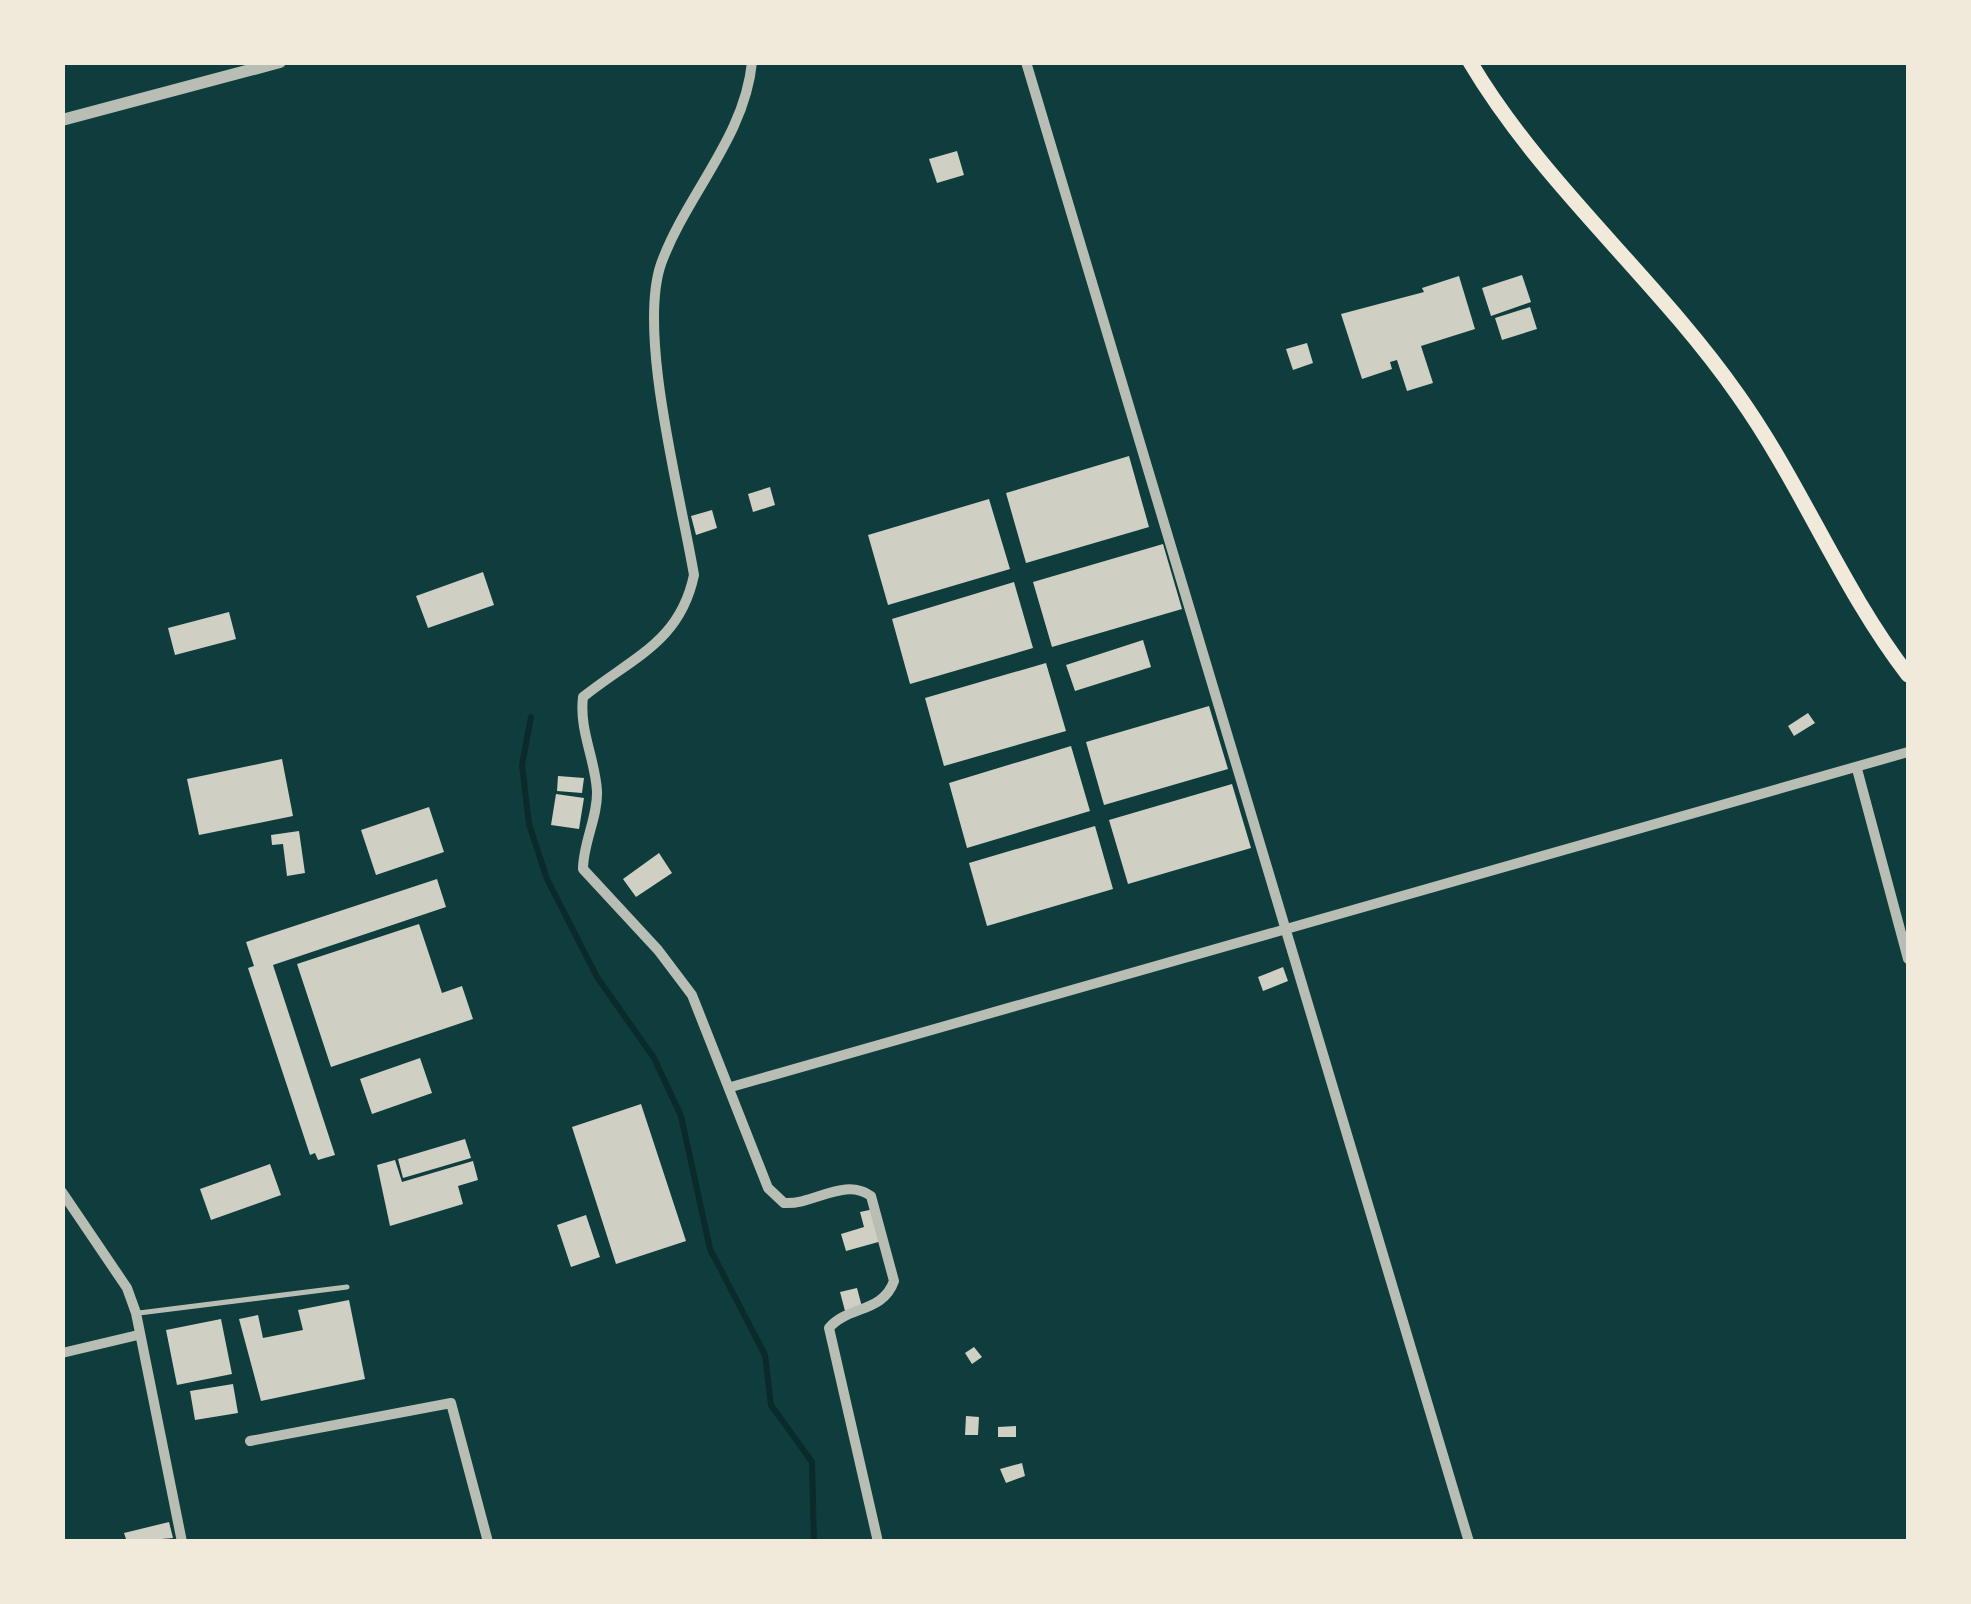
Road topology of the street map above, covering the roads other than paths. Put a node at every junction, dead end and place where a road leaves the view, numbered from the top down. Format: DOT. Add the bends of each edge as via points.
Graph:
graph roads {
  1 [pos="280,62"];
  2 [pos="752,62"];
  3 [pos="1026,62"];
  4 [pos="1470,62"];
  5 [pos="62,120"];
  6 [pos="1908,676"];
  7 [pos="1908,752"];
  8 [pos="1857,770"];
  9 [pos="1284,931"];
  10 [pos="1908,958"];
  11 [pos="731,1087"];
  12 [pos="62,1192"];
  13 [pos="347,1287"];
  14 [pos="136,1314"];
  15 [pos="138,1335"];
  16 [pos="62,1353"];
  17 [pos="250,1441"];
  18 [pos="182,1542"];
  19 [pos="488,1542"];
  20 [pos="878,1542"];
  21 [pos="1469,1542"];
  1 -- 5 [label="street"];
  2 -- 11 [label="street" via="750,91 687,208 652,304 694,575 687,608 670,632 582,697 580,720 597,793 583,869 692,995"];
  3 -- 9 [label="street"];
  4 -- 6 [label="main road" via="1556,179 1736,392 1840,574"];
  7 -- 8 [label="street"];
  8 -- 9 [label="street"];
  8 -- 10 [label="street"];
  9 -- 11 [label="street"];
  9 -- 21 [label="street"];
  11 -- 20 [label="street" via="758,1170 784,1203 803,1204 842,1189 860,1188 871,1196 894,1281 890,1294 829,1328"];
  12 -- 14 [label="street"];
  13 -- 14 [label="lane"];
  14 -- 15 [label="street"];
  15 -- 16 [label="street"];
  15 -- 18 [label="street"];
  17 -- 19 [label="street" via="451,1403"];
}
